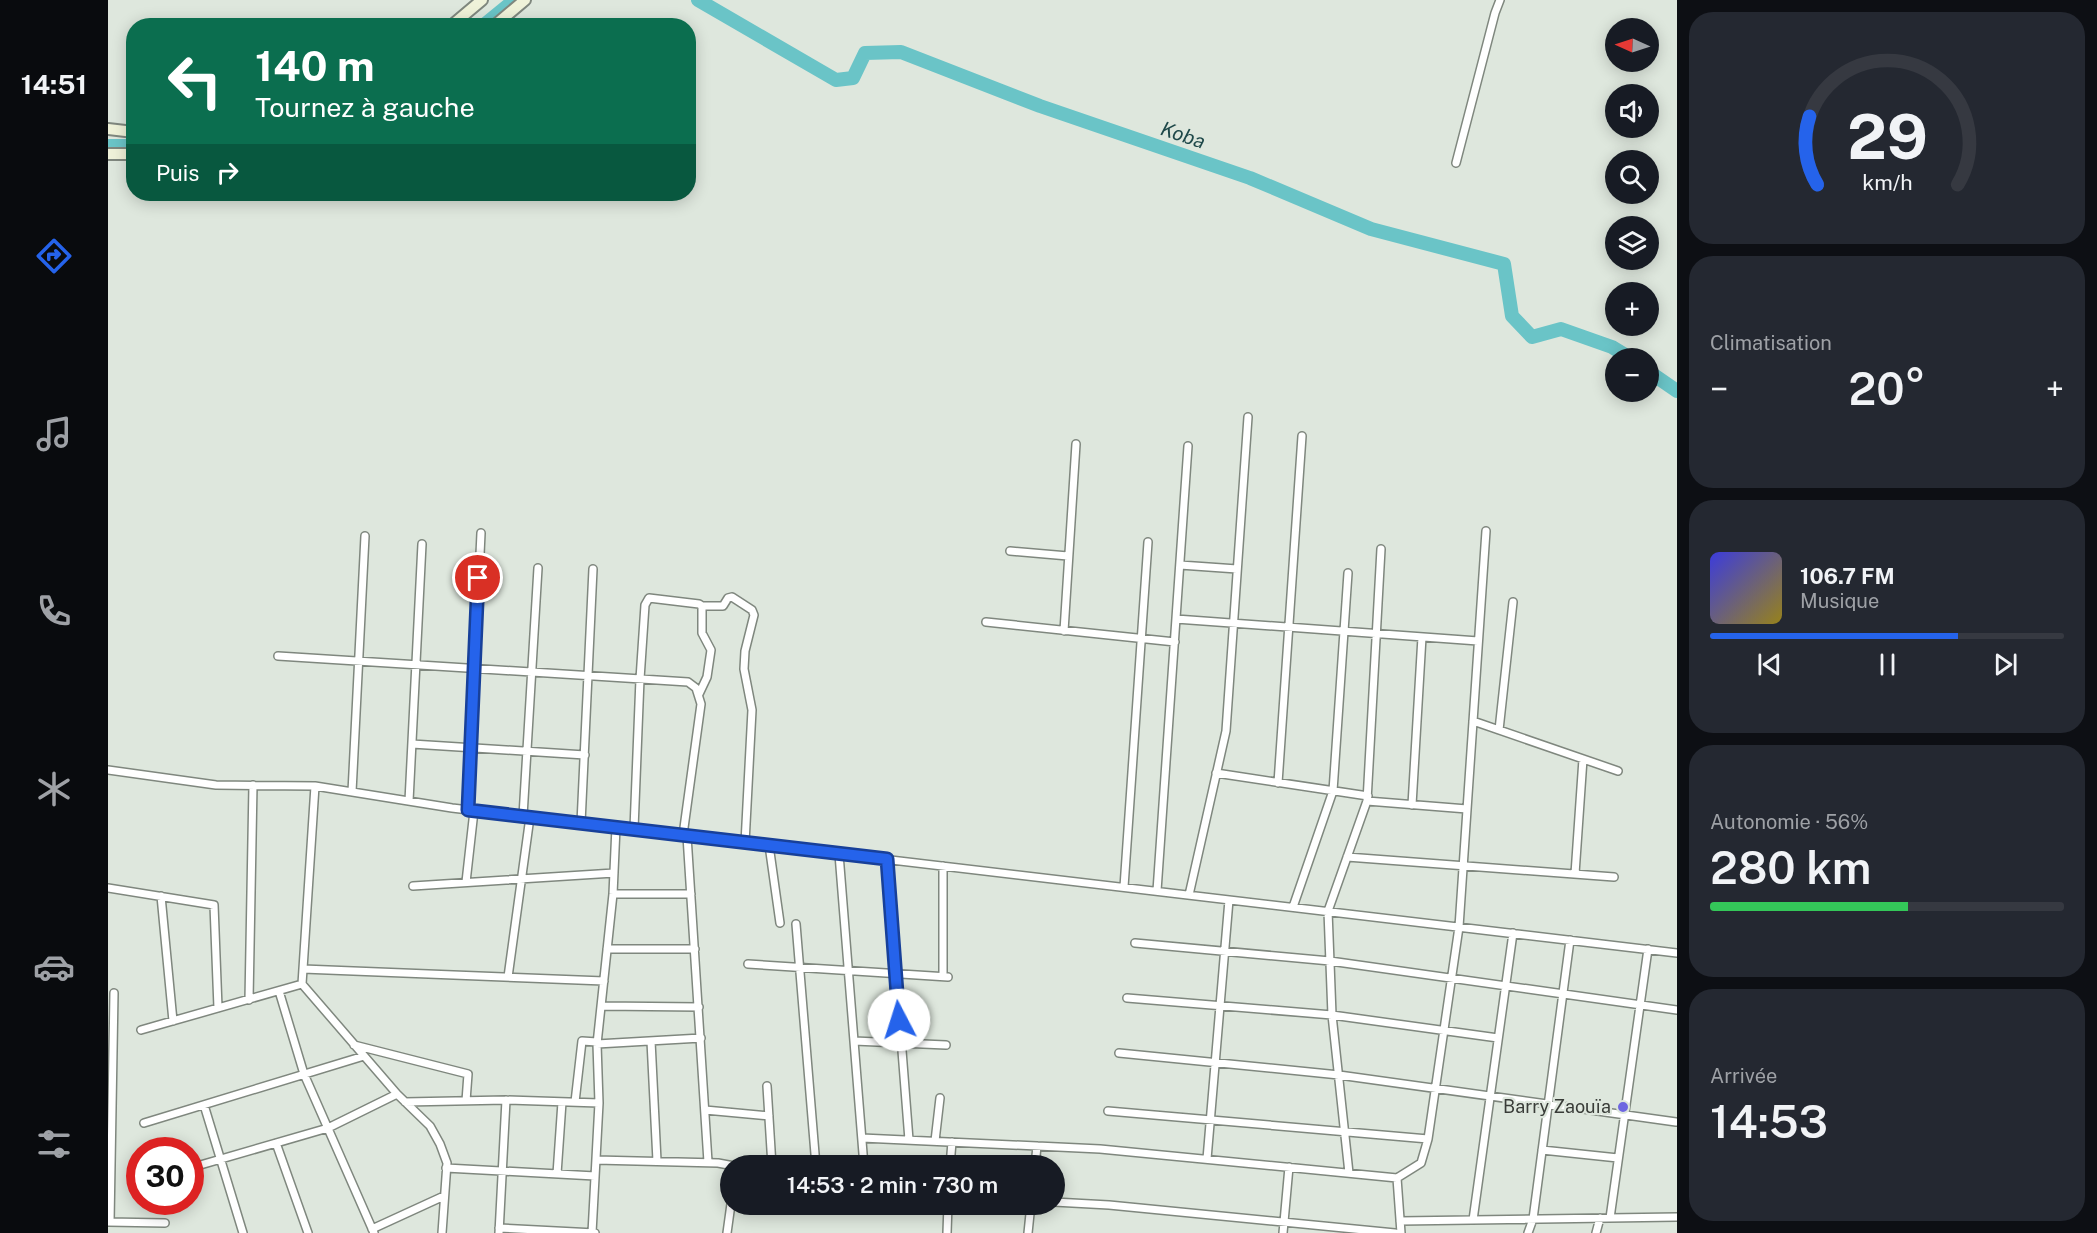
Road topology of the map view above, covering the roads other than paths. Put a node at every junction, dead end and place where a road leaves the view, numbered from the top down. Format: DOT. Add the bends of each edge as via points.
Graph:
graph roads {
  1 [pos="482,0"];
  2 [pos="525,0"];
  3 [pos="1500,0"];
  4 [pos="461,18"];
  5 [pos="504,18"];
  6 [pos="108,129"];
  7 [pos="126,131"];
  8 [pos="108,154"];
  9 [pos="126,154"];
  10 [pos="1456,163"];
  11 [pos="1248,417"];
  12 [pos="1302,436"];
  13 [pos="1076,444"];
  14 [pos="1188,446"];
  15 [pos="1486,531"];
  16 [pos="480,532"];
  17 [pos="365,536"];
  18 [pos="1148,542"];
  19 [pos="422,544"];
  20 [pos="1382,549"];
  21 [pos="1010,551"];
  22 [pos="1068,556"];
  23 [pos="1180,565"];
  24 [pos="538,568"];
  25 [pos="593,569"];
  26 [pos="1237,569"];
  27 [pos="1348,573"];
  28 [pos="1513,602"];
  29 [pos="702,606"];
  30 [pos="1176,619"];
  31 [pos="986,622"];
  32 [pos="1233,623"];
  33 [pos="1289,627"];
  34 [pos="1064,631"];
  35 [pos="1344,631"];
  36 [pos="1377,634"];
  37 [pos="1422,637"];
  38 [pos="1141,639"];
  39 [pos="1478,641"];
  40 [pos="1174,642"];
  41 [pos="278,656"];
  42 [pos="359,661"];
  43 [pos="416,665"];
  44 [pos="474,668"];
  45 [pos="532,672"];
  46 [pos="588,675"];
  47 [pos="640,679"];
  48 [pos="699,694"];
  49 [pos="1473,721"];
  50 [pos="1499,730"];
  51 [pos="412,744"];
  52 [pos="471,748"];
  53 [pos="527,752"];
  54 [pos="585,755"];
  55 [pos="1583,759"];
  56 [pos="108,770"];
  57 [pos="1618,771"];
  58 [pos="1216,773"];
  59 [pos="1278,783"];
  60 [pos="253,785"];
  61 [pos="315,786"];
  62 [pos="1334,791"];
  63 [pos="352,792"];
  64 [pos="1367,799"];
  65 [pos="409,801"];
  66 [pos="1412,805"];
  67 [pos="1467,809"];
  68 [pos="471,810"];
  69 [pos="527,817"];
  70 [pos="581,823"];
  71 [pos="616,827"];
  72 [pos="634,830"];
  73 [pos="685,836"];
  74 [pos="746,843"];
  75 [pos="769,845"];
  76 [pos="839,854"];
  77 [pos="1347,857"];
  78 [pos="887,859"];
  79 [pos="944,866"];
  80 [pos="1463,866"];
  81 [pos="614,873"];
  82 [pos="1575,874"];
  83 [pos="1614,876"];
  84 [pos="522,879"];
  85 [pos="466,882"];
  86 [pos="413,886"];
  87 [pos="1124,887"];
  88 [pos="108,888"];
  89 [pos="1157,891"];
  90 [pos="613,894"];
  91 [pos="691,894"];
  92 [pos="1189,895"];
  93 [pos="161,896"];
  94 [pos="1228,900"];
  95 [pos="1293,907"];
  96 [pos="1328,911"];
  97 [pos="780,923"];
  98 [pos="795,924"];
  99 [pos="1459,927"];
  100 [pos="1513,933"];
  101 [pos="1570,940"];
  102 [pos="1135,943"];
  103 [pos="607,949"];
  104 [pos="695,949"];
  105 [pos="1648,949"];
  106 [pos="1224,951"];
  107 [pos="1677,953"];
  108 [pos="1330,961"];
  109 [pos="748,964"];
  110 [pos="799,968"];
  111 [pos="303,969"];
  112 [pos="848,970"];
  113 [pos="896,974"];
  114 [pos="508,977"];
  115 [pos="1451,978"];
  116 [pos="604,981"];
  117 [pos="302,984"];
  118 [pos="1506,986"];
  119 [pos="279,991"];
  120 [pos="114,993"];
  121 [pos="1563,994"];
  122 [pos="1127,998"];
  123 [pos="249,1000"];
  124 [pos="1220,1005"];
  125 [pos="1640,1005"];
  126 [pos="601,1006"];
  127 [pos="699,1007"];
  128 [pos="218,1008"];
  129 [pos="1677,1010"];
  130 [pos="1332,1015"];
  131 [pos="173,1021"];
  132 [pos="141,1030"];
  133 [pos="1444,1031"];
  134 [pos="701,1038"];
  135 [pos="1498,1038"];
  136 [pos="651,1041"];
  137 [pos="854,1041"];
  138 [pos="597,1043"];
  139 [pos="901,1043"];
  140 [pos="354,1045"];
  141 [pos="946,1045"];
  142 [pos="1119,1053"];
  143 [pos="364,1056"];
  144 [pos="1215,1063"];
  145 [pos="304,1074"];
  146 [pos="1339,1075"];
  147 [pos="767,1086"];
  148 [pos="1435,1088"];
  149 [pos="397,1094"];
  150 [pos="1491,1096"];
  151 [pos="940,1098"];
  152 [pos="506,1100"];
  153 [pos="466,1101"];
  154 [pos="405,1102"];
  155 [pos="561,1102"];
  156 [pos="575,1102"];
  157 [pos="599,1103"];
  158 [pos="1548,1104"];
  159 [pos="204,1105"];
  160 [pos="705,1110"];
  161 [pos="1108,1111"];
  162 [pos="110,1112"];
  163 [pos="1625,1114"];
  164 [pos="769,1116"];
  165 [pos="1210,1120"];
  166 [pos="1676,1122"];
  167 [pos="144,1123"];
  168 [pos="328,1128"];
  169 [pos="1345,1132"];
  170 [pos="862,1138"];
  171 [pos="1428,1139"];
  172 [pos="909,1140"];
  173 [pos="935,1141"];
  174 [pos="952,1142"];
  175 [pos="276,1143"];
  176 [pos="1037,1146"];
  177 [pos="1542,1150"];
  178 [pos="771,1155"];
  179 [pos="815,1155"];
  180 [pos="863,1155"];
  181 [pos="951,1155"];
  182 [pos="1036,1155"];
  183 [pos="1618,1158"];
  184 [pos="1207,1159"];
  185 [pos="221,1160"];
  186 [pos="596,1160"];
  187 [pos="657,1161"];
  188 [pos="708,1162"];
  189 [pos="204,1164"];
  190 [pos="720,1164"];
  191 [pos="1289,1167"];
  192 [pos="446,1168"];
  193 [pos="502,1171"];
  194 [pos="1349,1173"];
  195 [pos="557,1174"];
  196 [pos="595,1176"];
  197 [pos="1397,1178"];
  198 [pos="444,1196"];
  199 [pos="1065,1203"];
  200 [pos="729,1215"];
  201 [pos="948,1215"];
  202 [pos="1030,1215"];
  203 [pos="1677,1216"];
  204 [pos="1600,1218"];
  205 [pos="1610,1218"];
  206 [pos="1533,1219"];
  207 [pos="1473,1220"];
  208 [pos="1400,1221"];
  209 [pos="109,1222"];
  210 [pos="1284,1222"];
  211 [pos="165,1223"];
  212 [pos="499,1230"];
  213 [pos="373,1231"];
  214 [pos="243,1233"];
  215 [pos="308,1233"];
  216 [pos="442,1233"];
  217 [pos="593,1233"];
  218 [pos="727,1233"];
  219 [pos="947,1233"];
  220 [pos="1028,1233"];
  221 [pos="1283,1233"];
  222 [pos="1395,1233"];
  223 [pos="1401,1233"];
  224 [pos="1528,1233"];
  225 [pos="1596,1233"];
  1 -- 4 [label="street"];
  2 -- 5 [label="street"];
  3 -- 10 [label="street"];
  6 -- 7 [label="street"];
  8 -- 9 [label="street"];
  11 -- 26 [label="street"];
  12 -- 33 [label="street"];
  13 -- 22 [label="street"];
  14 -- 23 [label="street"];
  15 -- 39 [label="street"];
  16 -- 44 [label="street"];
  17 -- 42 [label="street"];
  18 -- 38 [label="street"];
  19 -- 43 [label="street"];
  20 -- 36 [label="street"];
  21 -- 22 [label="street"];
  22 -- 34 [label="street"];
  23 -- 26 [label="street"];
  23 -- 30 [label="street"];
  24 -- 45 [label="street"];
  25 -- 46 [label="street"];
  26 -- 32 [label="street"];
  27 -- 35 [label="street"];
  28 -- 50 [label="street"];
  29 -- 47 [label="street" via="656,597 646,601"];
  29 -- 48 [label="street" via="702,633 711,650 707,677"];
  29 -- 74 [label="street" via="723,606 732,597 754,615 744,669 752,710"];
  30 -- 32 [label="street"];
  30 -- 40 [label="street"];
  31 -- 34 [label="street"];
  32 -- 33 [label="street"];
  32 -- 58 [label="street" via="1226,731"];
  33 -- 35 [label="street"];
  33 -- 59 [label="street"];
  34 -- 38 [label="street"];
  35 -- 36 [label="street"];
  35 -- 62 [label="street"];
  36 -- 37 [label="street"];
  36 -- 64 [label="street"];
  37 -- 39 [label="street"];
  37 -- 66 [label="street"];
  38 -- 40 [label="street"];
  38 -- 87 [label="street"];
  39 -- 49 [label="street"];
  40 -- 89 [label="street"];
  41 -- 42 [label="street"];
  42 -- 43 [label="street"];
  42 -- 63 [label="street"];
  43 -- 44 [label="street"];
  43 -- 51 [label="street"];
  44 -- 45 [label="street"];
  44 -- 52 [label="street"];
  45 -- 46 [label="street"];
  45 -- 53 [label="street"];
  46 -- 47 [label="street"];
  46 -- 54 [label="street"];
  47 -- 48 [label="street" via="688,682"];
  47 -- 72 [label="street"];
  48 -- 73 [label="street"];
  49 -- 50 [label="street"];
  49 -- 67 [label="street"];
  50 -- 55 [label="street"];
  51 -- 52 [label="street"];
  51 -- 65 [label="street"];
  52 -- 53 [label="street"];
  52 -- 68 [label="street"];
  53 -- 54 [label="street"];
  53 -- 69 [label="street"];
  54 -- 70 [label="street"];
  55 -- 57 [label="street"];
  55 -- 82 [label="street"];
  56 -- 60 [label="street" via="216,785"];
  58 -- 59 [label="street"];
  58 -- 92 [label="street"];
  59 -- 62 [label="street"];
  60 -- 61 [label="street"];
  60 -- 123 [label="street"];
  61 -- 63 [label="street"];
  61 -- 111 [label="street"];
  62 -- 64 [label="street"];
  62 -- 95 [label="street"];
  63 -- 65 [label="street"];
  64 -- 66 [label="street"];
  64 -- 77 [label="street"];
  65 -- 68 [label="street"];
  66 -- 67 [label="street"];
  67 -- 80 [label="street"];
  68 -- 69 [label="street"];
  68 -- 85 [label="street"];
  69 -- 70 [label="street"];
  69 -- 84 [label="street"];
  70 -- 71 [label="street"];
  71 -- 72 [label="street"];
  71 -- 81 [label="street"];
  72 -- 73 [label="street"];
  73 -- 74 [label="street"];
  73 -- 91 [label="street"];
  74 -- 75 [label="street"];
  75 -- 76 [label="street"];
  75 -- 97 [label="street"];
  76 -- 78 [label="street"];
  76 -- 112 [label="street"];
  77 -- 80 [label="street"];
  77 -- 96 [label="street"];
  78 -- 79 [label="street"];
  78 -- 113 [label="street"];
  79 -- 87 [label="street"];
  79 -- 113 [label="street" via="945,977"];
  80 -- 82 [label="street"];
  80 -- 99 [label="street"];
  81 -- 84 [label="street"];
  81 -- 90 [label="street"];
  82 -- 83 [label="street"];
  84 -- 85 [label="street"];
  84 -- 114 [label="street"];
  85 -- 86 [label="street"];
  87 -- 89 [label="street"];
  88 -- 93 [label="street"];
  89 -- 92 [label="street"];
  90 -- 91 [label="street"];
  90 -- 103 [label="street"];
  91 -- 104 [label="street"];
  92 -- 94 [label="street"];
  93 -- 128 [label="street" via="214,904"];
  93 -- 131 [label="street"];
  94 -- 95 [label="street"];
  94 -- 106 [label="street"];
  95 -- 96 [label="street"];
  96 -- 99 [label="street"];
  96 -- 108 [label="street"];
  98 -- 110 [label="street"];
  99 -- 100 [label="street"];
  99 -- 115 [label="street"];
  100 -- 101 [label="street"];
  100 -- 118 [label="street"];
  101 -- 105 [label="street"];
  101 -- 121 [label="street"];
  102 -- 106 [label="street"];
  103 -- 104 [label="street"];
  103 -- 116 [label="street"];
  104 -- 127 [label="street"];
  105 -- 107 [label="street"];
  105 -- 125 [label="street"];
  106 -- 108 [label="street"];
  106 -- 124 [label="street"];
  108 -- 115 [label="street"];
  108 -- 130 [label="street"];
  109 -- 110 [label="street"];
  110 -- 112 [label="street"];
  110 -- 179 [label="street"];
  111 -- 114 [label="street"];
  111 -- 117 [label="street"];
  112 -- 113 [label="street"];
  112 -- 137 [label="street"];
  113 -- 139 [label="street"];
  114 -- 116 [label="street"];
  115 -- 118 [label="street"];
  115 -- 133 [label="street"];
  116 -- 126 [label="street"];
  117 -- 119 [label="street"];
  117 -- 140 [label="street"];
  118 -- 121 [label="street"];
  118 -- 135 [label="street"];
  119 -- 123 [label="street"];
  119 -- 145 [label="street"];
  120 -- 162 [label="street"];
  121 -- 125 [label="street"];
  121 -- 158 [label="street"];
  122 -- 124 [label="street"];
  123 -- 128 [label="street"];
  124 -- 130 [label="street"];
  124 -- 144 [label="street"];
  125 -- 129 [label="street"];
  125 -- 163 [label="street"];
  126 -- 127 [label="street"];
  126 -- 138 [label="street"];
  127 -- 134 [label="street"];
  128 -- 131 [label="street"];
  130 -- 133 [label="street"];
  130 -- 146 [label="street"];
  131 -- 132 [label="street"];
  133 -- 135 [label="street"];
  133 -- 148 [label="street"];
  134 -- 136 [label="street"];
  134 -- 160 [label="street"];
  135 -- 150 [label="street"];
  136 -- 138 [label="street"];
  136 -- 187 [label="street"];
  137 -- 139 [label="street"];
  137 -- 170 [label="street"];
  138 -- 156 [label="street" via="582,1041"];
  138 -- 157 [label="street"];
  139 -- 141 [label="street"];
  139 -- 172 [label="street"];
  140 -- 143 [label="street"];
  140 -- 153 [label="street" via="468,1074"];
  142 -- 144 [label="street"];
  143 -- 145 [label="street"];
  143 -- 149 [label="street"];
  144 -- 146 [label="street"];
  144 -- 165 [label="street"];
  145 -- 159 [label="street"];
  145 -- 168 [label="street"];
  146 -- 148 [label="street"];
  146 -- 169 [label="street"];
  147 -- 164 [label="street"];
  148 -- 150 [label="street"];
  148 -- 171 [label="street"];
  149 -- 154 [label="street"];
  149 -- 168 [label="street"];
  150 -- 158 [label="street"];
  150 -- 207 [label="street"];
  151 -- 173 [label="street"];
  152 -- 153 [label="street"];
  152 -- 155 [label="street"];
  152 -- 193 [label="street"];
  153 -- 154 [label="street"];
  154 -- 192 [label="street" via="430,1126"];
  155 -- 156 [label="street"];
  155 -- 195 [label="street"];
  156 -- 157 [label="street"];
  157 -- 186 [label="street"];
  158 -- 163 [label="street"];
  158 -- 177 [label="street"];
  159 -- 167 [label="street"];
  159 -- 185 [label="street"];
  160 -- 164 [label="street"];
  160 -- 188 [label="street"];
  161 -- 165 [label="street"];
  162 -- 209 [label="street"];
  163 -- 166 [label="street"];
  163 -- 183 [label="street"];
  164 -- 178 [label="street"];
  165 -- 169 [label="street"];
  165 -- 184 [label="street"];
  168 -- 175 [label="street"];
  168 -- 213 [label="street"];
  169 -- 171 [label="street"];
  169 -- 194 [label="street"];
  170 -- 172 [label="street"];
  170 -- 180 [label="street"];
  171 -- 197 [label="street" via="1420,1163"];
  172 -- 173 [label="street"];
  173 -- 174 [label="street"];
  174 -- 176 [label="street"];
  174 -- 181 [label="street"];
  175 -- 185 [label="street"];
  175 -- 215 [label="street"];
  176 -- 182 [label="street"];
  176 -- 184 [label="street"];
  177 -- 183 [label="street"];
  177 -- 206 [label="street"];
  183 -- 205 [label="street"];
  184 -- 191 [label="street"];
  185 -- 189 [label="street"];
  185 -- 214 [label="street"];
  186 -- 187 [label="street"];
  186 -- 196 [label="street"];
  187 -- 188 [label="street"];
  188 -- 190 [label="street"];
  191 -- 194 [label="street"];
  191 -- 210 [label="street"];
  192 -- 193 [label="street"];
  192 -- 198 [label="street"];
  193 -- 195 [label="street"];
  193 -- 212 [label="street"];
  194 -- 197 [label="street"];
  195 -- 196 [label="street"];
  196 -- 217 [label="street"];
  197 -- 208 [label="street"];
  198 -- 213 [label="street"];
  198 -- 216 [label="street"];
  199 -- 210 [label="street"];
  200 -- 218 [label="street"];
  201 -- 219 [label="street"];
  202 -- 220 [label="street"];
  203 -- 205 [label="street"];
  204 -- 205 [label="street"];
  204 -- 206 [label="street"];
  204 -- 225 [label="street"];
  206 -- 207 [label="street"];
  206 -- 224 [label="street"];
  207 -- 208 [label="street"];
  208 -- 223 [label="street"];
  209 -- 211 [label="street"];
  210 -- 221 [label="street"];
  210 -- 222 [label="street"];
  212 -- 217 [label="street"];
}
